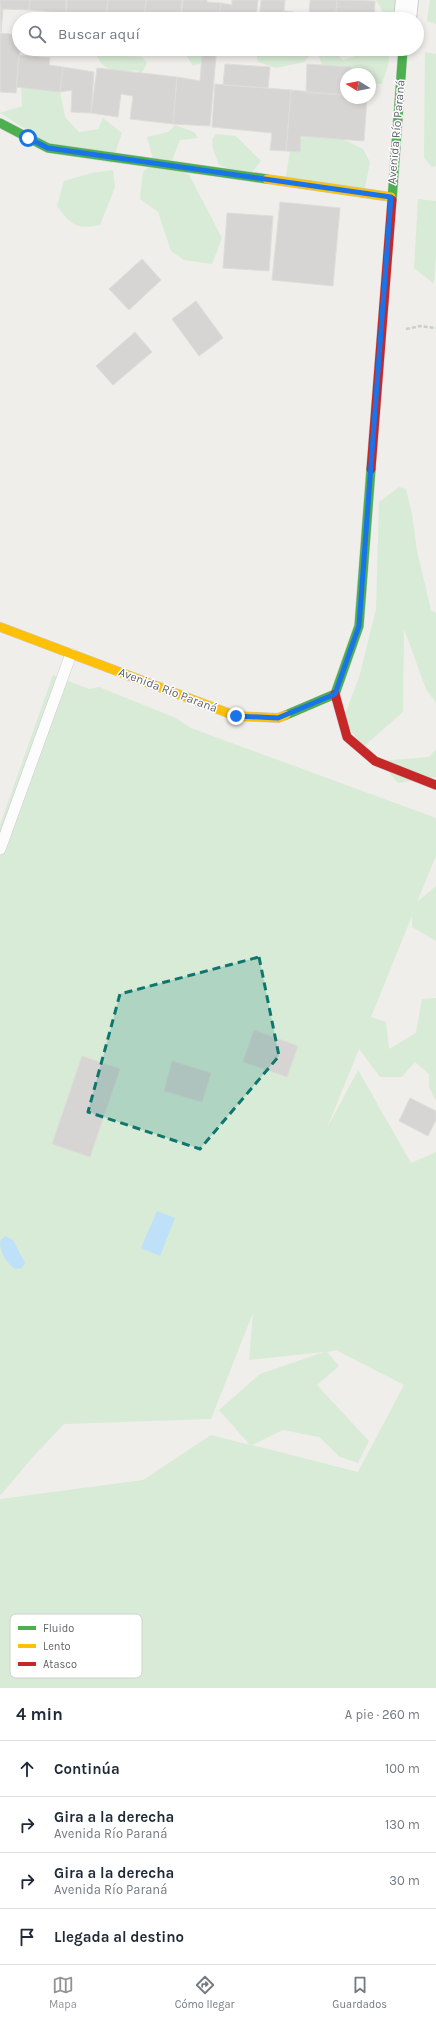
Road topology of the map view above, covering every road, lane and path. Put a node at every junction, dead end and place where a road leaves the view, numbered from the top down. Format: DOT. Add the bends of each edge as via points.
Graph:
graph roads {
  1 [pos="407,0"];
  2 [pos="406,12"];
  3 [pos="402,56"];
  4 [pos="0,124"];
  5 [pos="391,197"];
  6 [pos="436,328"];
  7 [pos="382,333"];
  8 [pos="0,627"];
  9 [pos="71,654"];
  10 [pos="335,694"];
  11 [pos="436,785"];
  12 [pos="0,849"];
  1 -- 2 [label="street"];
  3 -- 5 [label="street, Avenida Río Paraná"];
  4 -- 5 [label="street" via="48,148"];
  5 -- 7 [label="street, Avenida Río Paraná"];
  6 -- 7 [label="path" via="420,326"];
  7 -- 10 [label="street, Avenida Río Paraná" via="359,626"];
  8 -- 9 [label="street, Avenida Río Paraná"];
  9 -- 10 [label="street, Avenida Río Paraná" via="236,716 278,718"];
  9 -- 12 [label="lane"];
  10 -- 11 [label="street" via="347,737 375,761"];
}
